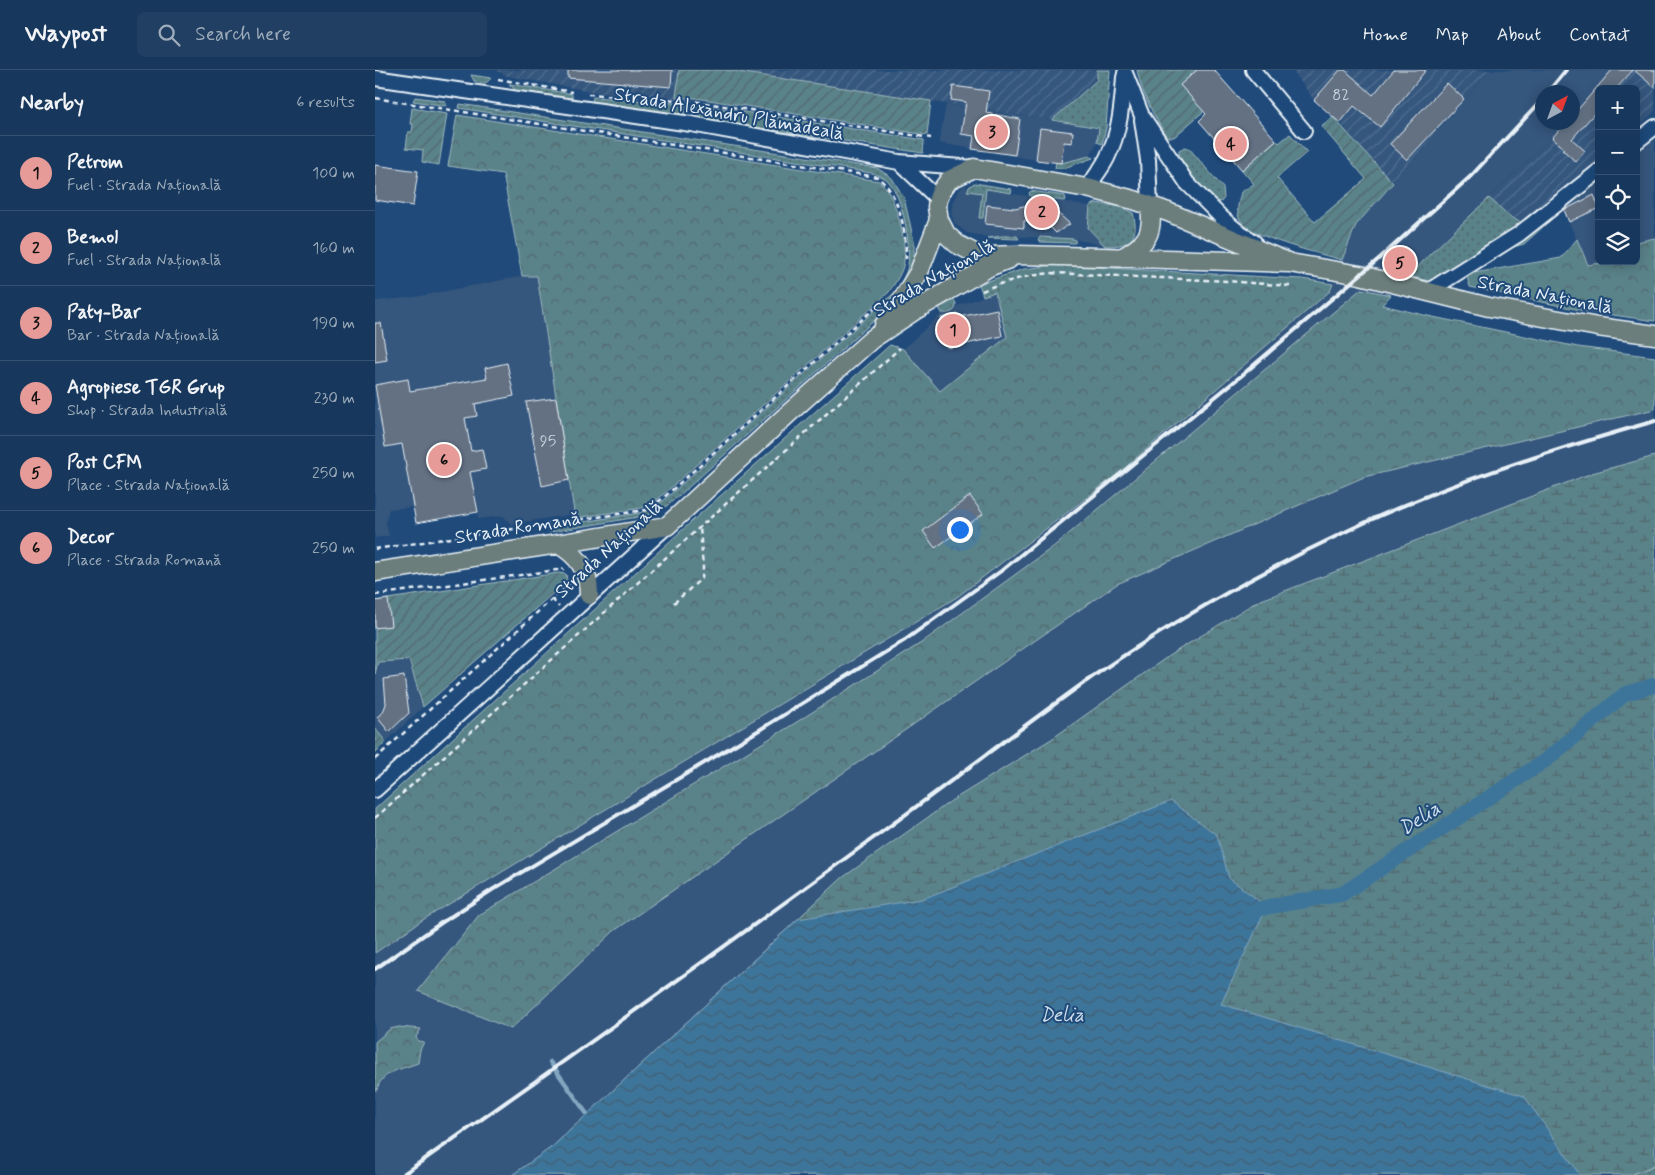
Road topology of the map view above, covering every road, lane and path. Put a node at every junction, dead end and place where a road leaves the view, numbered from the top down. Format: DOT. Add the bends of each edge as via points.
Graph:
graph roads {
  1 [pos="1253,70"];
  2 [pos="1125,71"];
  3 [pos="375,78"];
  4 [pos="498,78"];
  5 [pos="575,92"];
  6 [pos="584,94"];
  7 [pos="375,98"];
  8 [pos="1142,116"];
  9 [pos="1655,127"];
  10 [pos="1304,131"];
  11 [pos="931,138"];
  12 [pos="1640,139"];
  13 [pos="899,162"];
  14 [pos="974,168"];
  15 [pos="1595,174"];
  16 [pos="1087,188"];
  17 [pos="938,199"];
  18 [pos="1150,206"];
  19 [pos="939,220"];
  20 [pos="1018,255"];
  21 [pos="1123,257"];
  22 [pos="906,262"];
  23 [pos="1290,263"];
  24 [pos="1289,286"];
  25 [pos="981,291"];
  26 [pos="1427,292"];
  27 [pos="883,301"];
  28 [pos="1655,335"];
  29 [pos="872,339"];
  30 [pos="900,348"];
  31 [pos="667,526"];
  32 [pos="700,527"];
  33 [pos="558,544"];
  34 [pos="375,549"];
  35 [pos="566,569"];
  36 [pos="375,572"];
  37 [pos="572,575"];
  38 [pos="375,595"];
  39 [pos="589,595"];
  40 [pos="674,603"];
  41 [pos="375,759"];
  42 [pos="375,790"];
  43 [pos="375,818"];
  1 -- 10 [label="street"];
  2 -- 8 [label="street"];
  2 -- 16 [label="street" via="1121,114 1114,139 1107,158"];
  3 -- 13 [label="street, Strada Alexandru Plămădeală" via="694,125"];
  4 -- 5 [label="path"];
  6 -- 11 [label="path" via="692,101"];
  7 -- 22 [label="path" via="877,177 888,186 898,207"];
  8 -- 18 [label="street"];
  8 -- 23 [label="street" via="1187,183 1203,200 1241,234"];
  9 -- 12 [label="street"];
  13 -- 14 [label="street, Strada Alexandru Plămădeală"];
  13 -- 17 [label="street"];
  14 -- 16 [label="main road, Strada Națională"];
  14 -- 17 [label="main road" via="949,180"];
  15 -- 26 [label="street, Strada Națională" via="1519,234"];
  16 -- 18 [label="main road, Strada Națională"];
  17 -- 19 [label="main road, Strada Națională"];
  18 -- 21 [label="main road" via="1147,238"];
  18 -- 23 [label="main road, Strada Națională"];
  19 -- 20 [label="main road, Strada Națională" via="946,234 971,252 986,256"];
  19 -- 29 [label="main road, Strada Națională" via="919,272 896,310"];
  20 -- 21 [label="main road, Strada Națională"];
  20 -- 29 [label="main road, Strada Națională" via="989,267"];
  21 -- 23 [label="main road, Strada Națională"];
  23 -- 26 [label="main road, Strada Națională" via="1360,275"];
  24 -- 25 [label="path" via="1053,273 1006,281"];
  26 -- 28 [label="main road, Strada Națională" via="1507,311"];
  27 -- 34 [label="path" via="646,510"];
  29 -- 31 [label="main road, Strada Națională"];
  30 -- 32 [label="path"];
  31 -- 33 [label="main road, Strada Romană"];
  31 -- 39 [label="street, Strada Națională"];
  32 -- 40 [label="path" via="701,578"];
  32 -- 43 [label="path"];
  33 -- 36 [label="main road, Strada Romană"];
  33 -- 39 [label="main road" via="579,559 589,582"];
  35 -- 38 [label="path"];
  37 -- 41 [label="path" via="572,581"];
  39 -- 42 [label="street, Strada Națională"];
}
